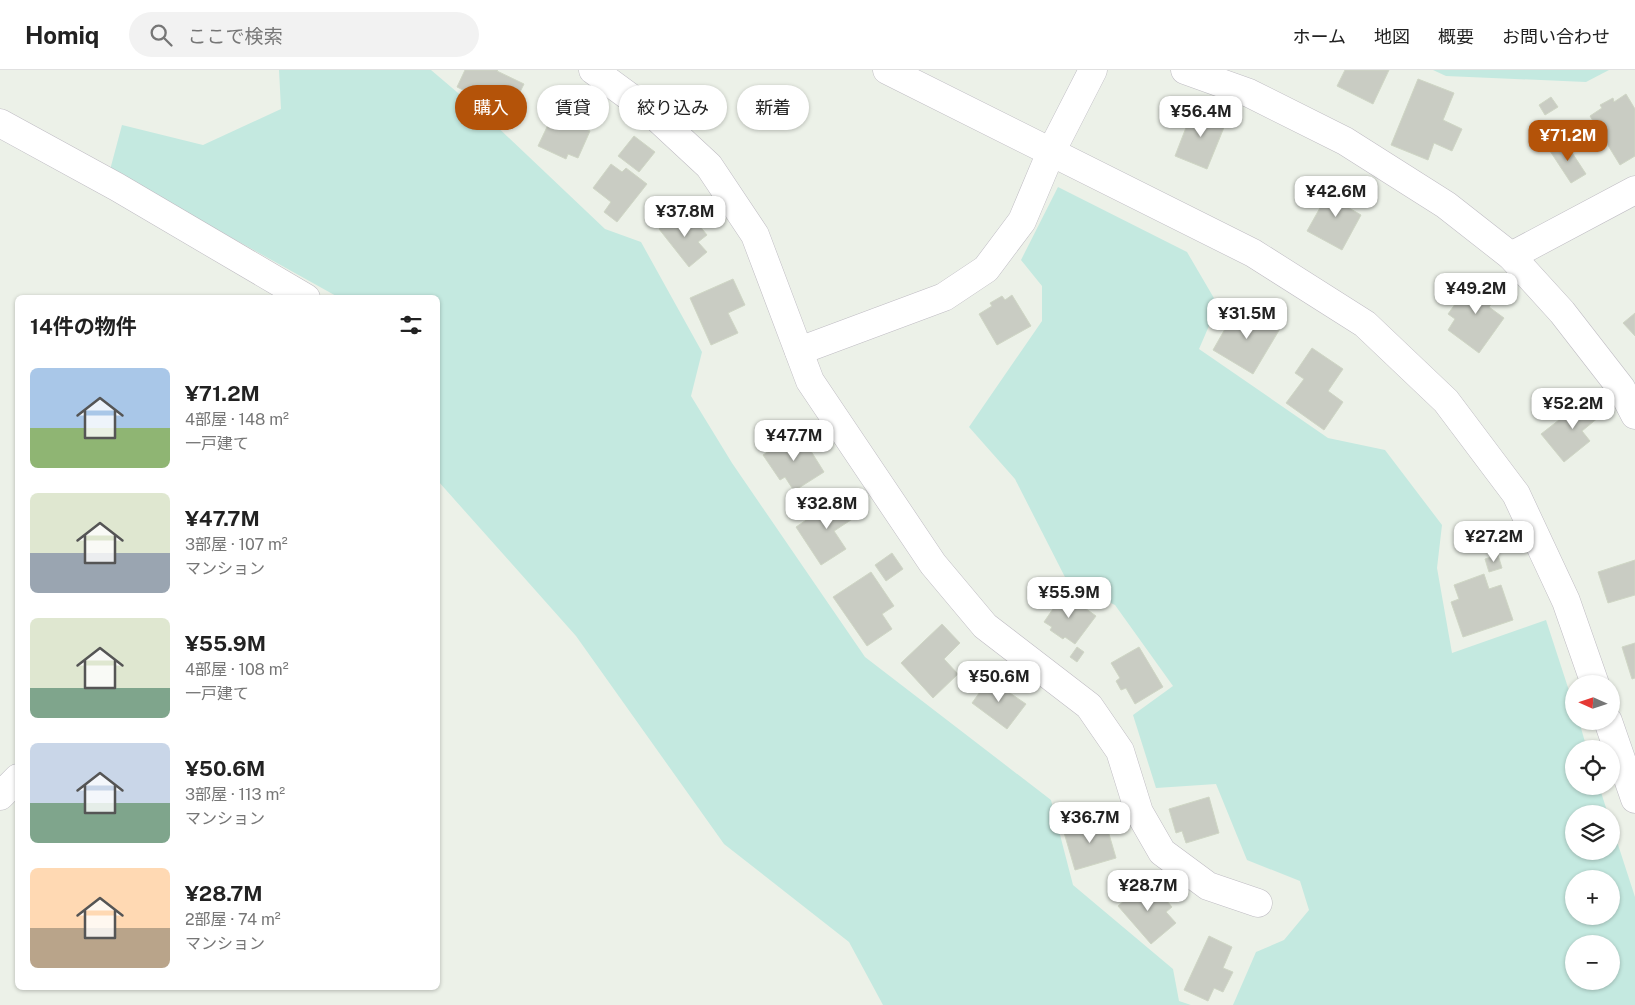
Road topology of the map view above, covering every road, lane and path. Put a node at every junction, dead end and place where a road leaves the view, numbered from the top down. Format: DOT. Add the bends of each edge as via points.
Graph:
graph roads {
  1 [pos="593,70"];
  2 [pos="887,70"];
  3 [pos="1093,70"];
  4 [pos="1185,70"];
  5 [pos="0,123"];
  6 [pos="1051,152"];
  7 [pos="1635,190"];
  8 [pos="1512,256"];
  9 [pos="301,295"];
  10 [pos="799,351"];
  11 [pos="1635,415"];
  12 [pos="1592,675"];
  13 [pos="1611,730"];
  14 [pos="15,781"];
  15 [pos="0,796"];
  16 [pos="1635,799"];
  17 [pos="1258,903"];
  1 -- 10 [label="street" via="652,114 709,166 755,236"];
  2 -- 6 [label="street"];
  3 -- 6 [label="street"];
  4 -- 8 [label="street" via="1249,93 1345,141 1446,205"];
  5 -- 9 [label="street" via="117,187"];
  6 -- 10 [label="street" via="1022,221 986,268 944,297"];
  6 -- 12 [label="street" via="1253,253 1365,324 1446,402 1516,494 1566,601"];
  7 -- 8 [label="street"];
  8 -- 11 [label="street" via="1574,327 1621,388"];
  10 -- 17 [label="street" via="810,381 933,564 985,626 1089,706 1120,751 1139,812 1162,852 1208,886"];
  13 -- 16 [label="street"];
  14 -- 15 [label="street"];
}
